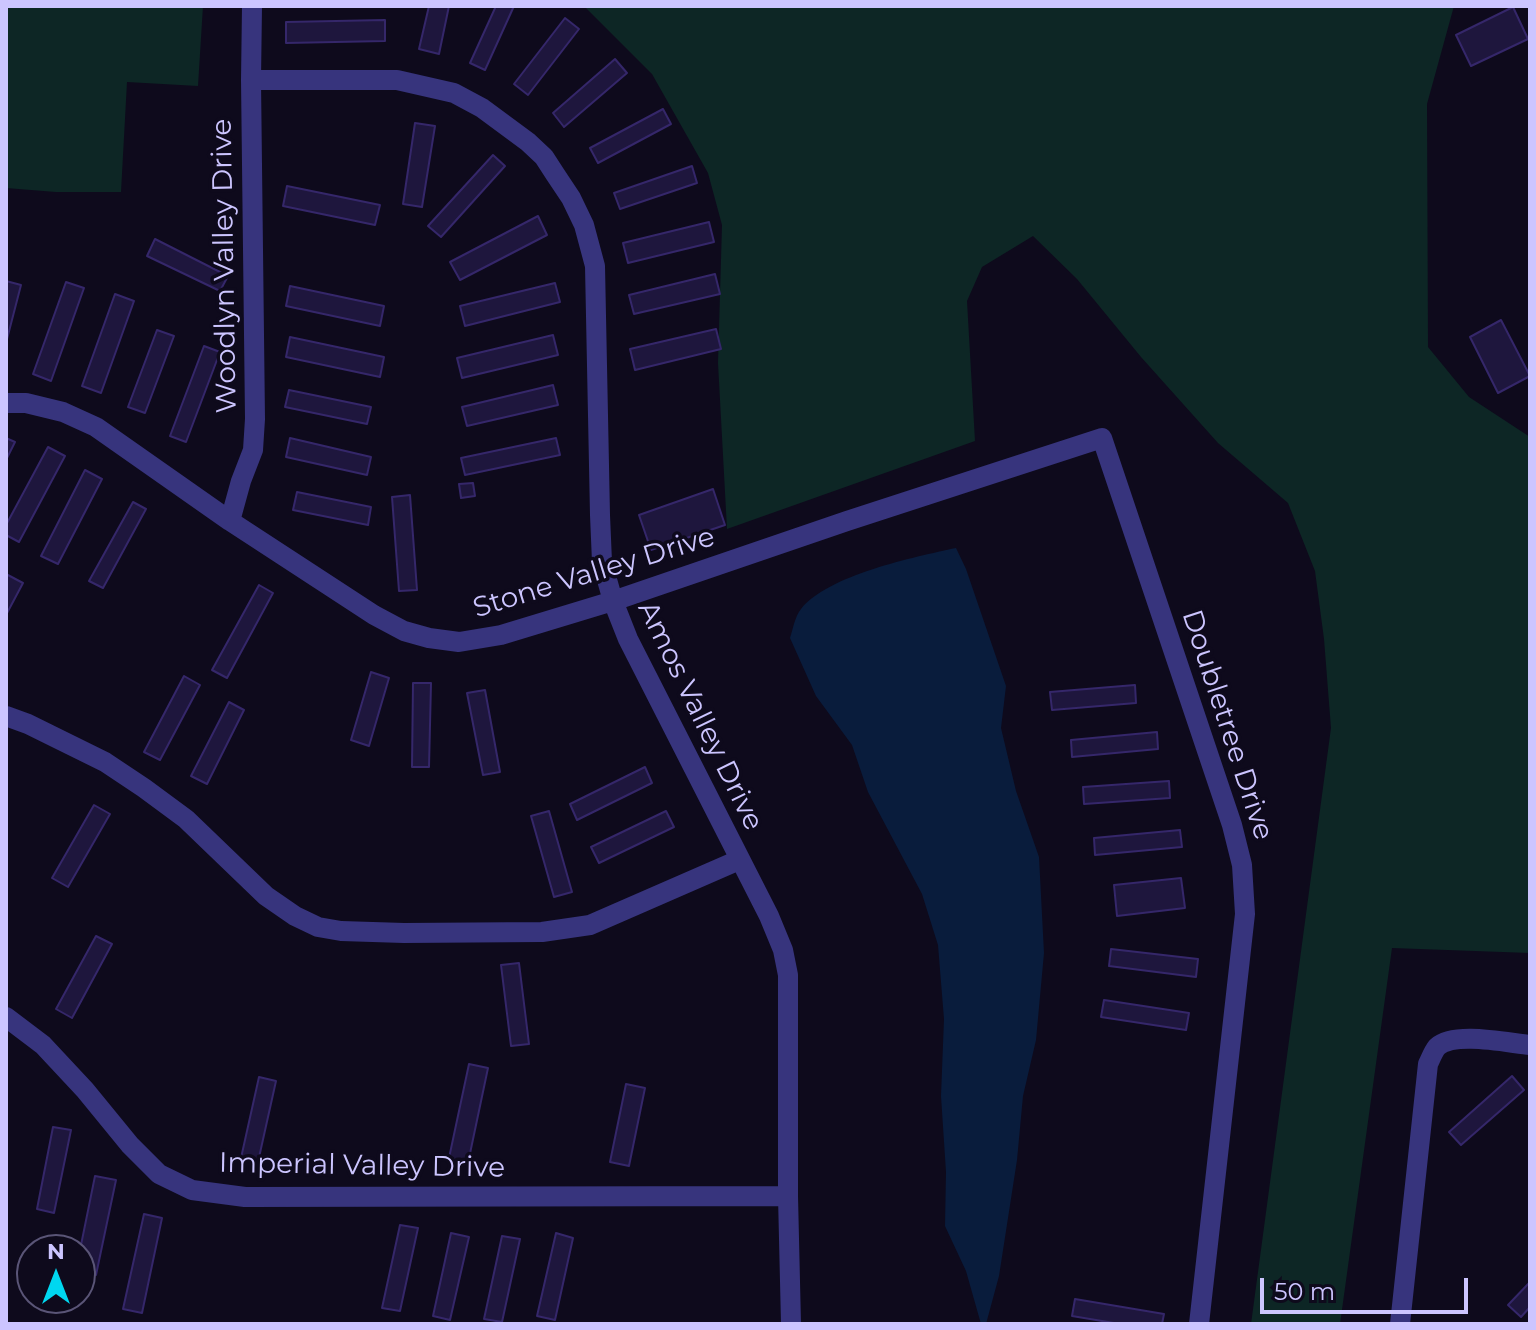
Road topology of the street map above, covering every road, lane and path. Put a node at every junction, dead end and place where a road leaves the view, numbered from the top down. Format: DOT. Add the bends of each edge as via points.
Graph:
graph roads {
  1 [pos="252,6"];
  2 [pos="251,80"];
  3 [pos="6,403"];
  4 [pos="1102,438"];
  5 [pos="230,521"];
  6 [pos="613,601"];
  7 [pos="6,716"];
  8 [pos="739,860"];
  9 [pos="6,1017"];
  10 [pos="1530,1045"];
  11 [pos="788,1196"];
  12 [pos="791,1324"];
  13 [pos="1199,1324"];
  14 [pos="1400,1324"];
  1 -- 2 [label="street, Woodlyn Valley Drive"];
  2 -- 5 [label="street, Woodlyn Valley Drive" via="255,419 253,450"];
  2 -- 6 [label="street, Amos Valley Drive" via="397,80 428,86 482,108 544,157 584,225 595,266 601,546"];
  3 -- 5 [label="street, Stone Valley Drive" via="63,412 96,427"];
  4 -- 6 [label="street, Stone Valley Drive"];
  4 -- 13 [label="street, Doubletree Drive" via="1242,865 1245,914"];
  5 -- 6 [label="street, Stone Valley Drive" via="374,615 429,638 459,642 501,635"];
  6 -- 8 [label="street, Amos Valley Drive"];
  7 -- 8 [label="street" via="105,762 144,788 186,819 266,896 318,927 434,933 542,932 590,925"];
  8 -- 11 [label="street, Amos Valley Drive" via="769,916 788,975"];
  9 -- 11 [label="street, Imperial Valley Drive" via="43,1045 159,1174 192,1190 245,1197"];
  10 -- 14 [label="street" via="1462,1039 1447,1041 1432,1054"];
  11 -- 12 [label="street, Amos Valley Drive"];
}
